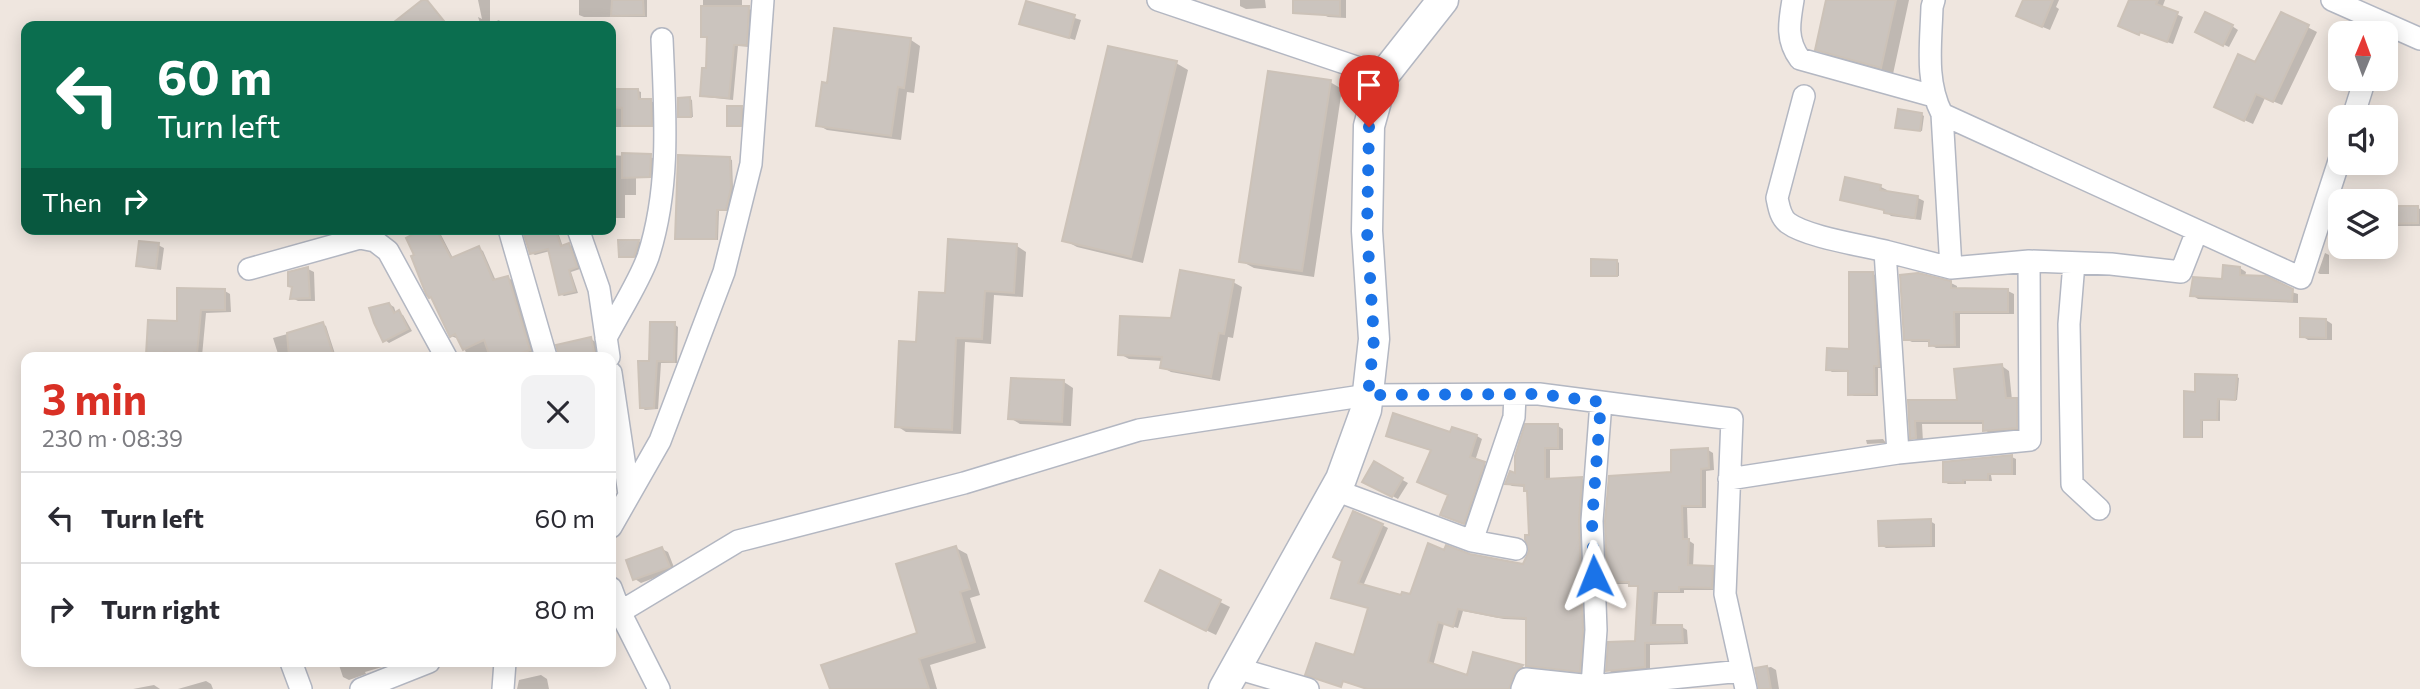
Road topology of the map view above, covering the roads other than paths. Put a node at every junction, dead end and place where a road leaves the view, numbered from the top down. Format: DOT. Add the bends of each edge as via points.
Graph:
graph roads {
  1 [pos="763,0"];
  2 [pos="1158,0"];
  3 [pos="1443,0"];
  4 [pos="1794,0"];
  5 [pos="1934,0"];
  6 [pos="2332,0"];
  7 [pos="2370,21"];
  8 [pos="2398,33"];
  9 [pos="662,39"];
  10 [pos="2420,39"];
  11 [pos="1383,76"];
  12 [pos="1804,96"];
  13 [pos="1937,105"];
  14 [pos="2334,175"];
  15 [pos="2197,231"];
  16 [pos="511,235"];
  17 [pos="580,235"];
  18 [pos="1885,251"];
  19 [pos="2029,261"];
  20 [pos="2074,263"];
  21 [pos="1951,268"];
  22 [pos="249,269"];
  23 [pos="607,347"];
  24 [pos="443,352"];
  25 [pos="545,352"];
  26 [pos="1368,395"];
  27 [pos="1515,395"];
  28 [pos="1601,402"];
  29 [pos="616,407"];
  30 [pos="1898,453"];
  31 [pos="1729,479"];
  32 [pos="1335,490"];
  33 [pos="629,494"];
  34 [pos="2099,509"];
  35 [pos="616,516"];
  36 [pos="1472,541"];
  37 [pos="1516,549"];
  38 [pos="616,613"];
  39 [pos="616,616"];
  40 [pos="293,667"];
  41 [pos="416,667"];
  42 [pos="505,667"];
  43 [pos="1230,679"];
  44 [pos="1744,680"];
  45 [pos="1592,686"];
  46 [pos="302,689"];
  47 [pos="361,689"];
  48 [pos="503,689"];
  49 [pos="659,689"];
  50 [pos="1308,689"];
  51 [pos="1522,689"];
  1 -- 33 [label="street" via="751,164 724,272 660,440"];
  2 -- 11 [label="street"];
  3 -- 11 [label="main road"];
  4 -- 13 [label="street" via="1789,38 1800,59"];
  5 -- 13 [label="street" via="1931,54"];
  6 -- 7 [label="street"];
  8 -- 10 [label="street"];
  9 -- 23 [label="street" via="663,192 647,258"];
  11 -- 26 [label="main road" via="1369,127 1367,231 1374,339"];
  12 -- 18 [label="street" via="1777,198 1780,212 1786,222 1800,229"];
  13 -- 15 [label="street"];
  13 -- 21 [label="street"];
  14 -- 15 [label="street" via="2301,278"];
  15 -- 20 [label="street" via="2181,272"];
  16 -- 25 [label="street"];
  17 -- 23 [label="street" via="599,289"];
  18 -- 21 [label="street"];
  18 -- 30 [label="street"];
  19 -- 20 [label="street"];
  19 -- 21 [label="street"];
  19 -- 30 [label="street" via="2030,440"];
  20 -- 34 [label="street" via="2069,324 2072,484"];
  22 -- 24 [label="street" via="360,238 375,241 388,251"];
  26 -- 27 [label="street"];
  26 -- 32 [label="main road"];
  26 -- 38 [label="street" via="1139,430 964,483 738,541"];
  27 -- 28 [label="street"];
  27 -- 36 [label="street" via="1514,418"];
  28 -- 31 [label="street" via="1732,419"];
  28 -- 45 [label="street" via="1592,521 1596,630"];
  29 -- 33 [label="street"];
  30 -- 31 [label="street"];
  31 -- 44 [label="street" via="1725,594"];
  32 -- 36 [label="street"];
  32 -- 43 [label="main road"];
  33 -- 35 [label="street"];
  36 -- 37 [label="street"];
  39 -- 49 [label="street"];
  40 -- 46 [label="street"];
  41 -- 47 [label="street"];
  42 -- 48 [label="street"];
  43 -- 50 [label="street"];
  44 -- 45 [label="street"];
  45 -- 51 [label="street" via="1525,679"];
}
